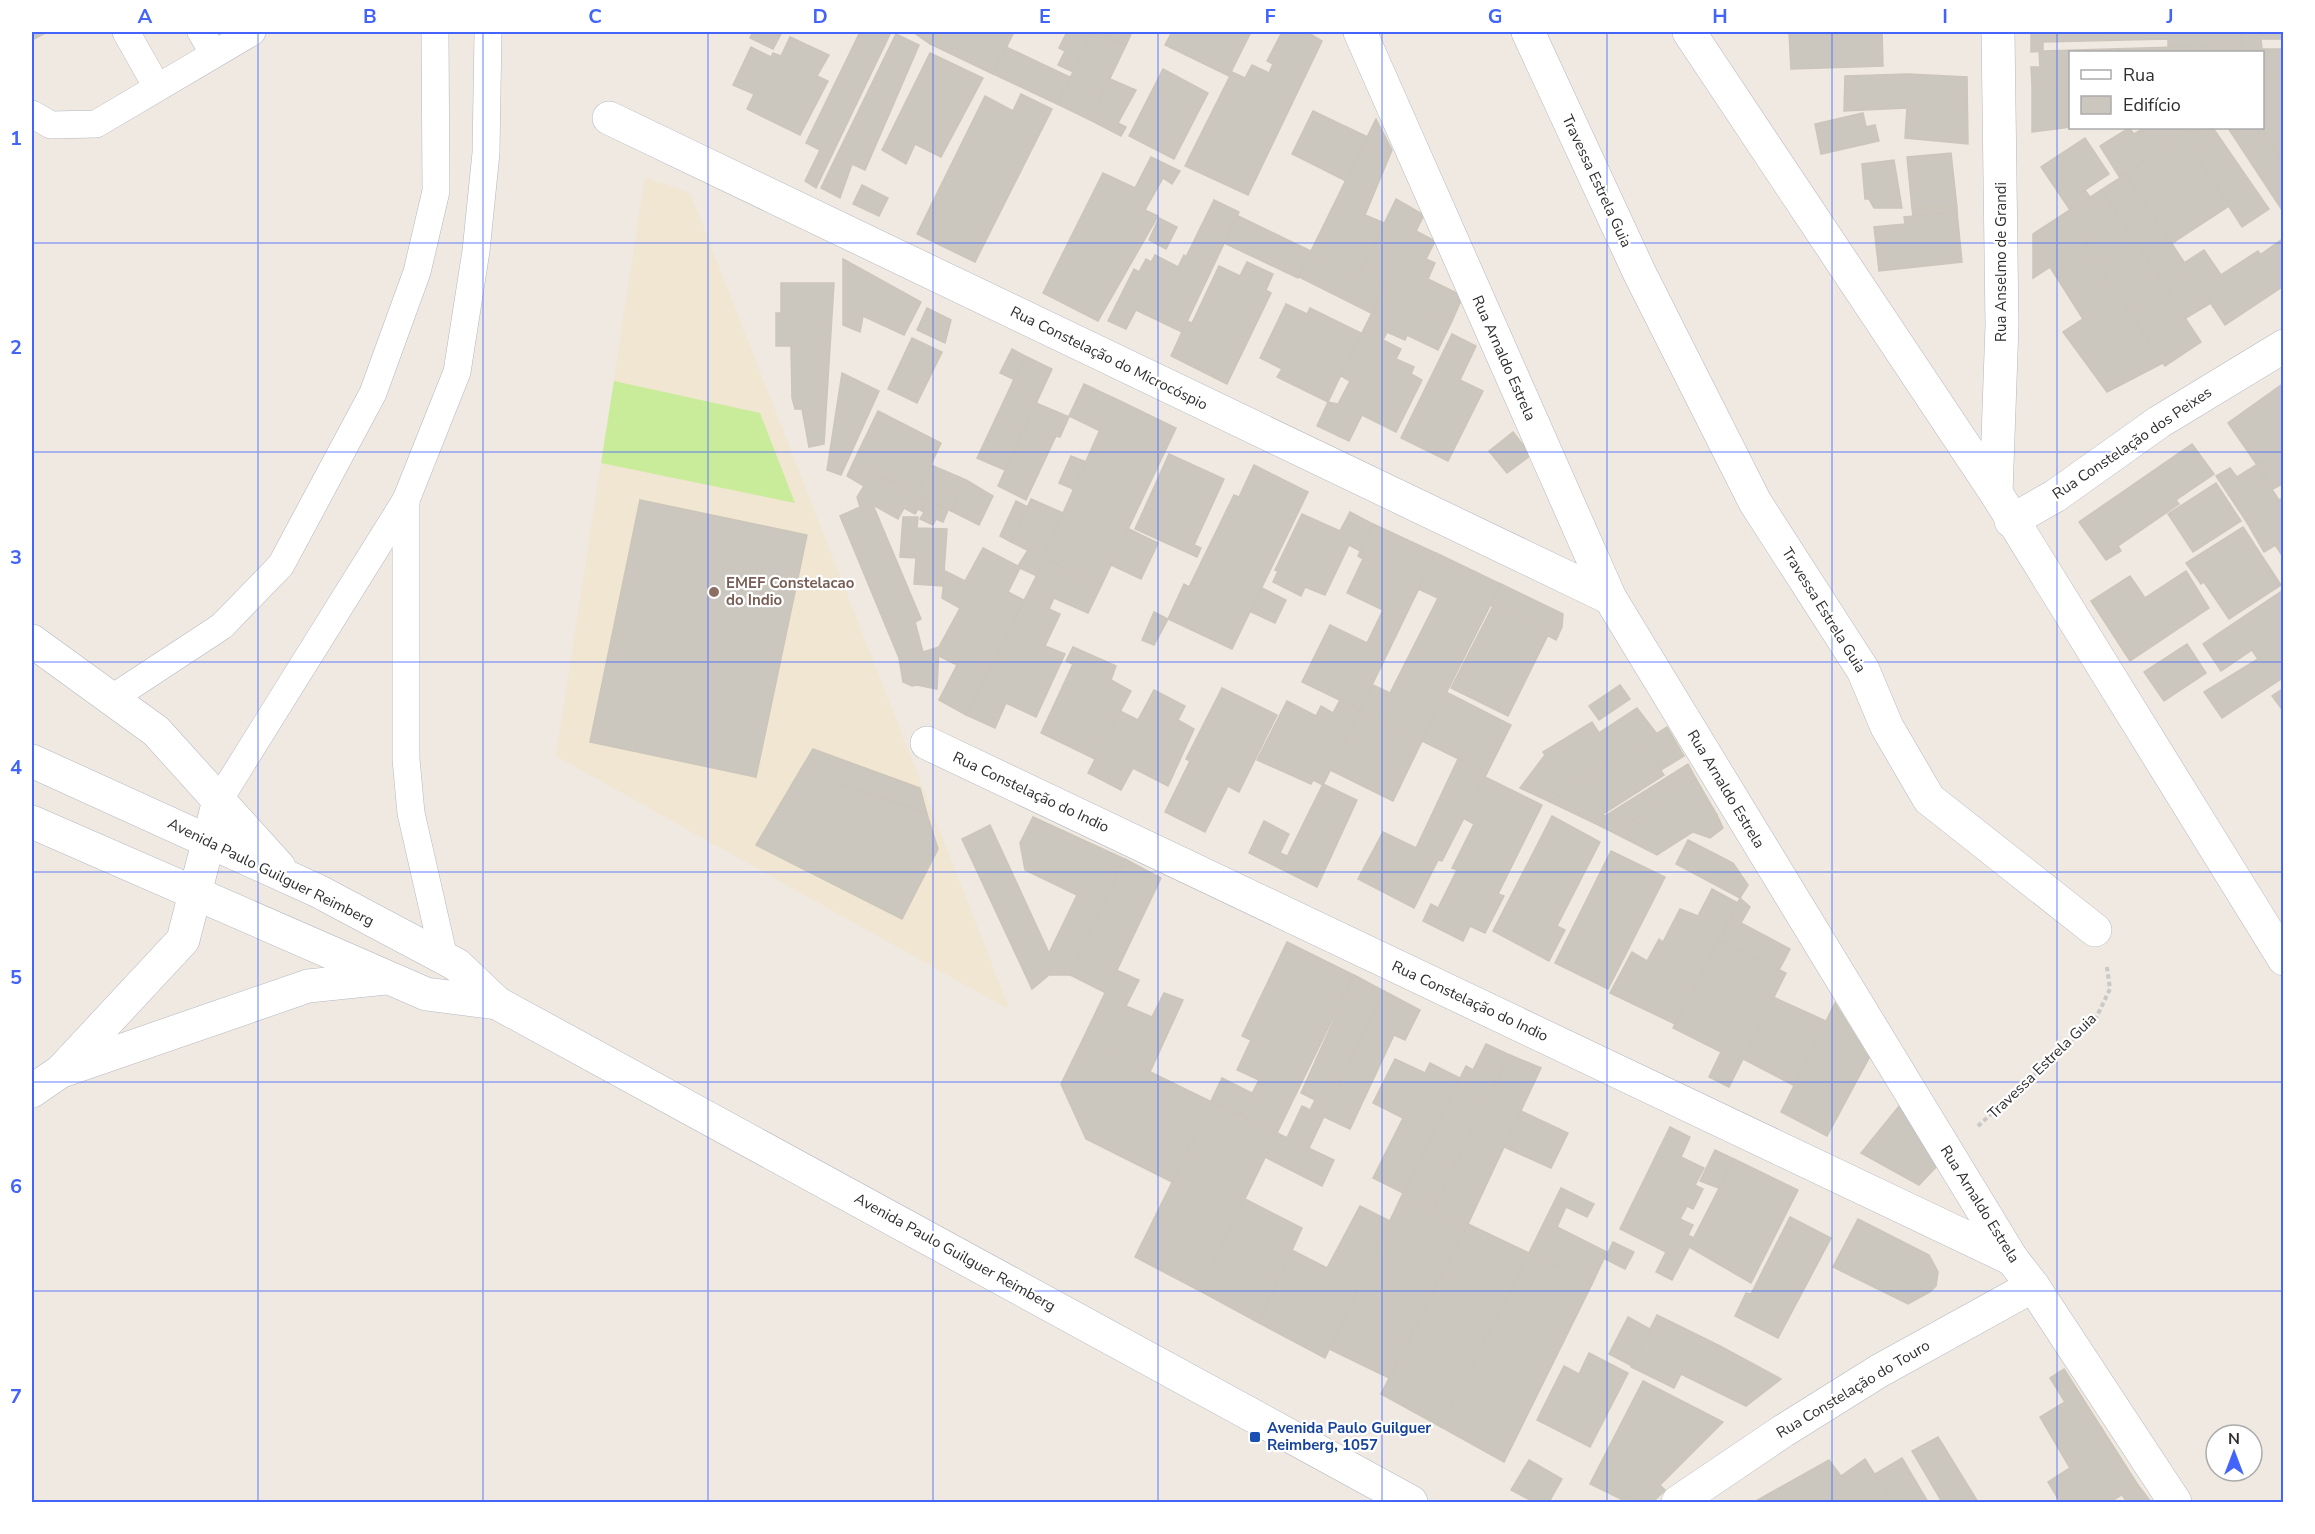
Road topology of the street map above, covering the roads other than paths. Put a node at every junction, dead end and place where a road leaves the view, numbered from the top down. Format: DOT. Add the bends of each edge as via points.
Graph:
graph roads {
  1 [pos="126,32"];
  2 [pos="252,32"];
  3 [pos="488,32"];
  4 [pos="1360,32"];
  5 [pos="1528,32"];
  6 [pos="1689,32"];
  7 [pos="1998,32"];
  8 [pos="434,34"];
  9 [pos="208,43"];
  10 [pos="157,87"];
  11 [pos="32,114"];
  12 [pos="609,118"];
  13 [pos="2283,346"];
  14 [pos="406,500"];
  15 [pos="2004,507"];
  16 [pos="1610,598"];
  17 [pos="32,641"];
  18 [pos="111,699"];
  19 [pos="927,743"];
  20 [pos="32,761"];
  21 [pos="219,801"];
  22 [pos="32,822"];
  23 [pos="209,841"];
  24 [pos="290,879"];
  25 [pos="196,894"];
  26 [pos="2095,930"];
  27 [pos="444,958"];
  28 [pos="2283,959"];
  29 [pos="389,978"];
  30 [pos="497,1003"];
  31 [pos="61,1071"];
  32 [pos="32,1090"];
  33 [pos="2012,1259"];
  34 [pos="2033,1286"];
  35 [pos="1412,1503"];
  36 [pos="1678,1503"];
  37 [pos="2175,1503"];
  1 -- 10 [label="lane"];
  2 -- 9 [label="lane"];
  3 -- 14 [label="lane" via="486,153 457,372"];
  4 -- 16 [label="street, Rua Arnaldo Estrela"];
  5 -- 26 [label="street, Travessa Estrela Guia" via="1640,274 1755,502 1863,670 1887,727 1929,799"];
  6 -- 15 [label="street"];
  7 -- 15 [label="street, Rua Anselmo de Grandi"];
  8 -- 18 [label="lane" via="436,191 417,272 373,393 281,565 222,626"];
  9 -- 10 [label="lane"];
  10 -- 11 [label="lane" via="96,124 51,125"];
  12 -- 16 [label="street, Rua Constelação do Microcóspio"];
  13 -- 15 [label="street, Rua Constelação dos Peixes" via="2159,422 2055,496"];
  14 -- 21 [label="lane"];
  14 -- 27 [label="lane" via="406,759 411,813"];
  15 -- 28 [label="street"];
  16 -- 33 [label="street, Rua Arnaldo Estrela"];
  17 -- 18 [label="street"];
  18 -- 21 [label="street" via="156,731"];
  19 -- 33 [label="street, Rua Constelação do Indio"];
  20 -- 23 [label="street, Avenida Paulo Guilguer Reimberg"];
  21 -- 23 [label="street"];
  21 -- 24 [label="street"];
  22 -- 25 [label="street, Avenida Paulo Guilguer Reimberg"];
  23 -- 24 [label="street, Avenida Paulo Guilguer Reimberg"];
  23 -- 25 [label="street"];
  24 -- 27 [label="street, Avenida Paulo Guilguer Reimberg"];
  25 -- 29 [label="street, Avenida Paulo Guilguer Reimberg"];
  25 -- 31 [label="street" via="183,940"];
  27 -- 30 [label="street, Avenida Paulo Guilguer Reimberg" via="457,965"];
  29 -- 30 [label="street, Avenida Paulo Guilguer Reimberg" via="426,994"];
  29 -- 31 [label="street" via="308,986"];
  30 -- 35 [label="street, Avenida Paulo Guilguer Reimberg"];
  31 -- 32 [label="street"];
  33 -- 34 [label="street, Rua Arnaldo Estrela"];
  34 -- 36 [label="street, Rua Constelação do Touro" via="1879,1371"];
  34 -- 37 [label="street, Rua Arnaldo Estrela"];
}
